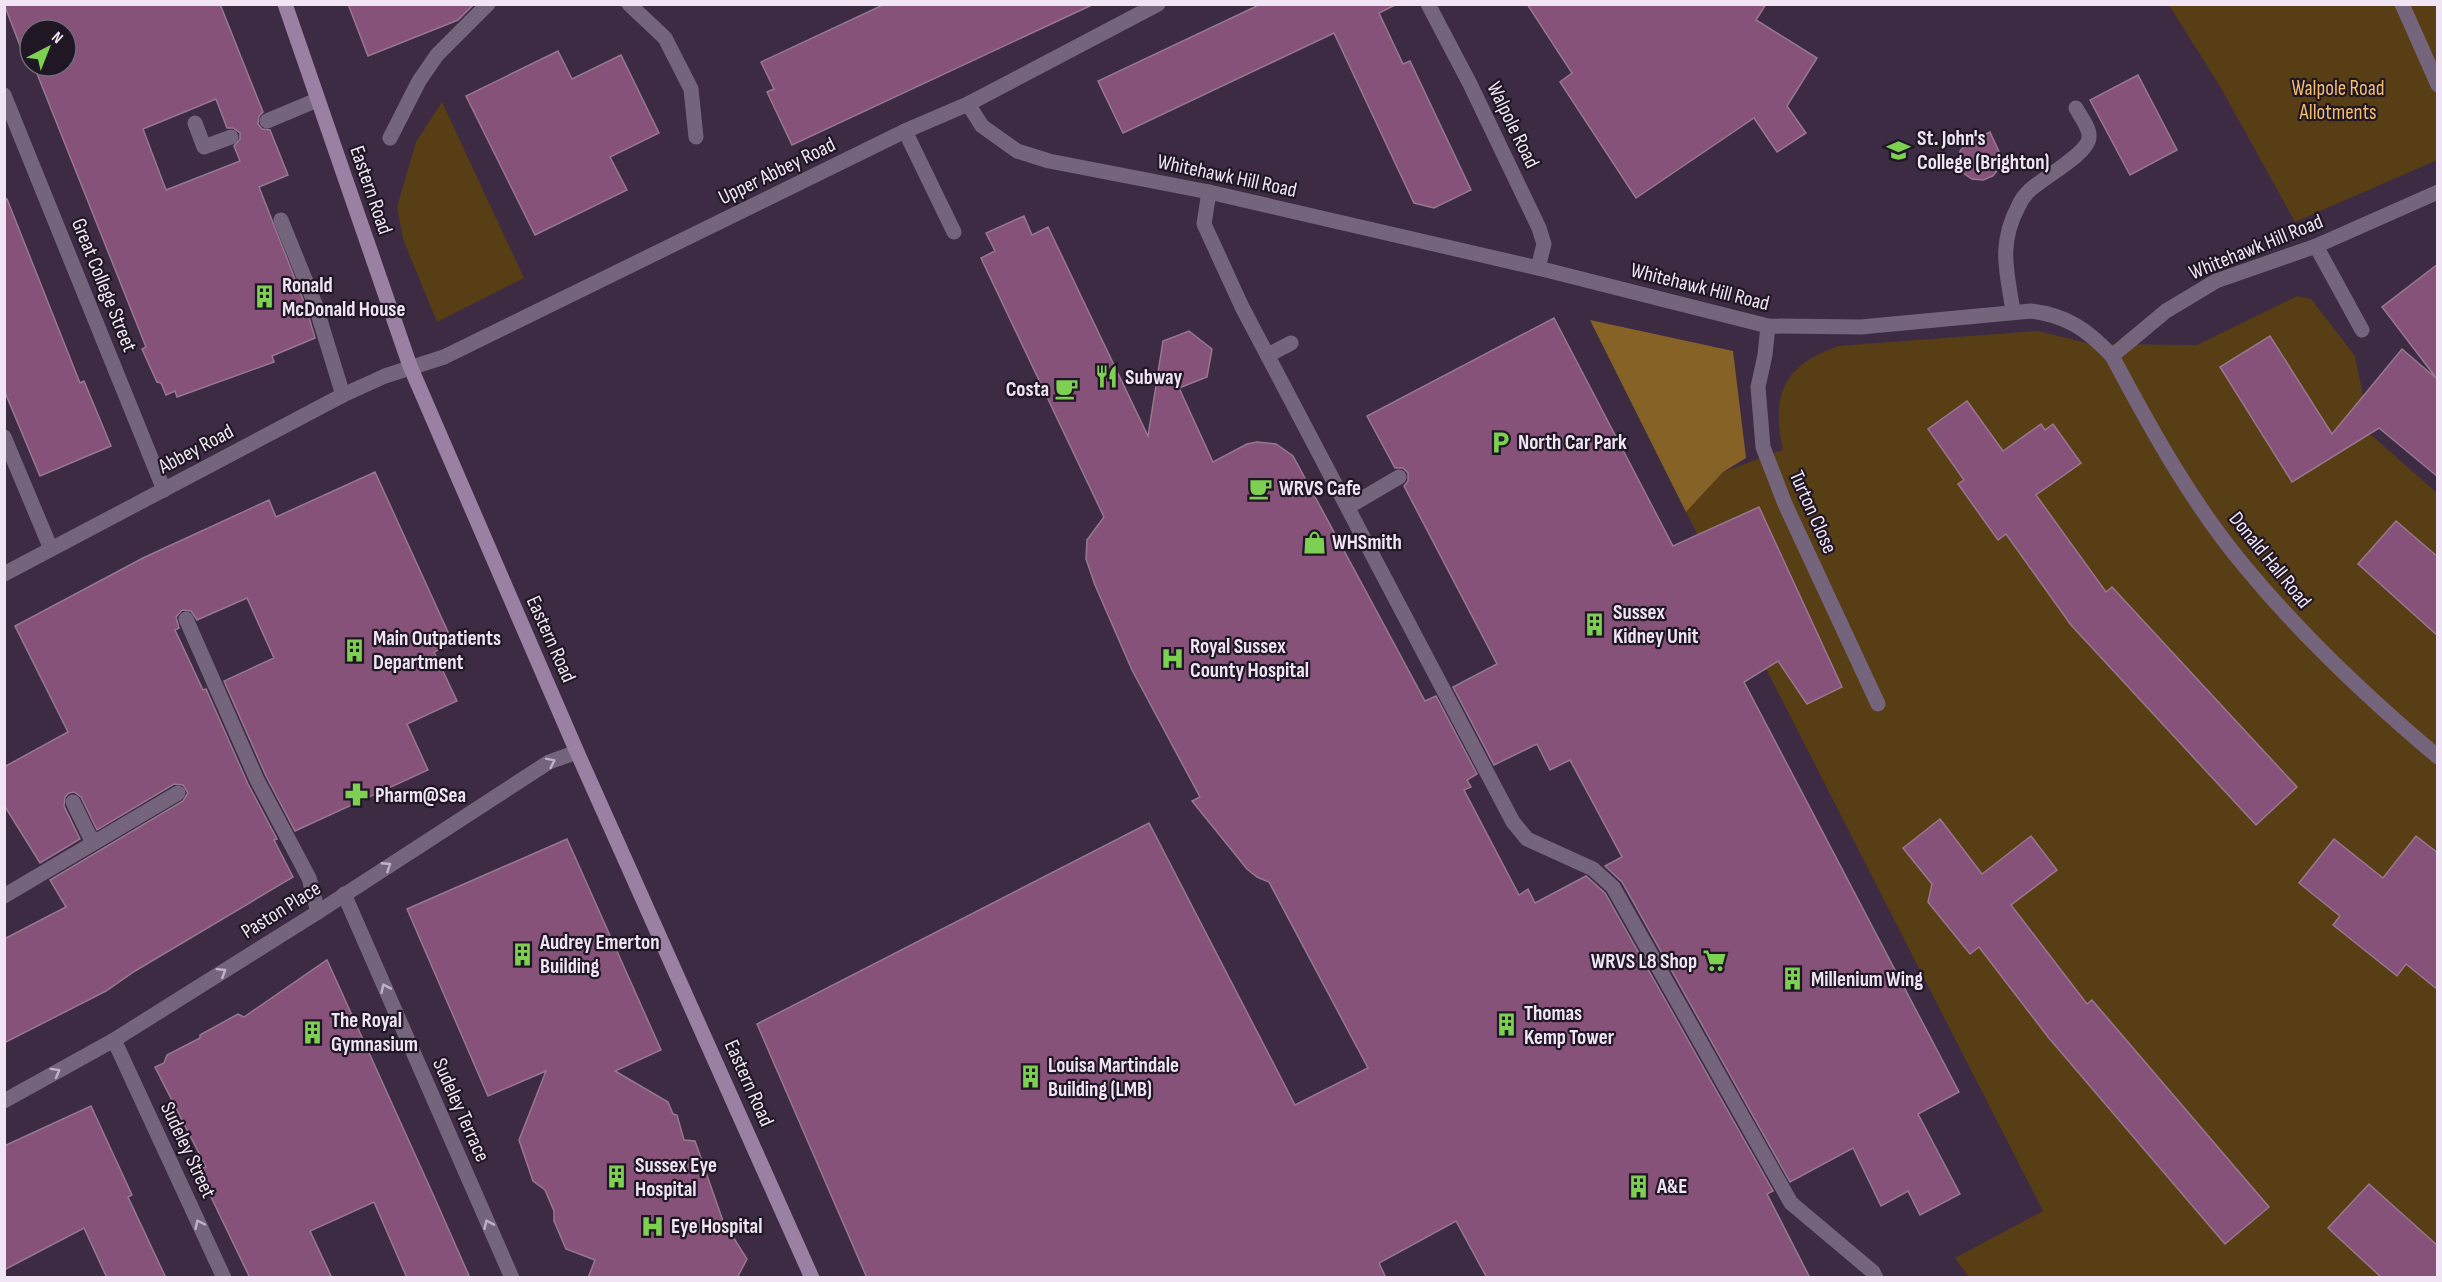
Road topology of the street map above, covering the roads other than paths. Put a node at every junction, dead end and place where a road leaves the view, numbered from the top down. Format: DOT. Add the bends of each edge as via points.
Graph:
graph roads {
  1 [pos="285,4"];
  2 [pos="488,4"];
  3 [pos="629,4"];
  4 [pos="1158,4"];
  5 [pos="1428,4"];
  6 [pos="2402,4"];
  7 [pos="2438,85"];
  8 [pos="4,95"];
  9 [pos="317,100"];
  10 [pos="968,104"];
  11 [pos="2076,108"];
  12 [pos="267,121"];
  13 [pos="195,123"];
  14 [pos="905,132"];
  15 [pos="696,136"];
  16 [pos="231,137"];
  17 [pos="390,138"];
  18 [pos="1209,192"];
  19 [pos="2438,192"];
  20 [pos="281,219"];
  21 [pos="954,232"];
  22 [pos="2316,246"];
  23 [pos="1538,268"];
  24 [pos="2013,311"];
  25 [pos="1768,326"];
  26 [pos="2362,330"];
  27 [pos="1291,343"];
  28 [pos="1268,355"];
  29 [pos="2112,356"];
  30 [pos="410,366"];
  31 [pos="343,396"];
  32 [pos="4,437"];
  33 [pos="1399,477"];
  34 [pos="164,490"];
  35 [pos="1348,507"];
  36 [pos="51,549"];
  37 [pos="4,574"];
  38 [pos="186,619"];
  39 [pos="1878,704"];
  40 [pos="577,752"];
  41 [pos="2438,757"];
  42 [pos="178,793"];
  43 [pos="73,802"];
  44 [pos="95,842"];
  45 [pos="344,894"];
  46 [pos="4,896"];
  47 [pos="318,912"];
  48 [pos="114,1040"];
  49 [pos="4,1101"];
  50 [pos="224,1278"];
  51 [pos="512,1278"];
  52 [pos="812,1278"];
  53 [pos="1876,1278"];
  1 -- 9 [label="street, Eastern Road"];
  2 -- 17 [label="street" via="437,55 418,81"];
  3 -- 15 [label="street" via="665,38 692,89"];
  4 -- 10 [label="street, Upper Abbey Road"];
  5 -- 23 [label="street, Walpole Road" via="1539,228 1544,244"];
  6 -- 7 [label="street"];
  8 -- 34 [label="street, Great College Street"];
  9 -- 12 [label="street"];
  9 -- 30 [label="street, Eastern Road"];
  10 -- 14 [label="street, Upper Abbey Road"];
  10 -- 18 [label="street, Whitehawk Hill Road" via="982,126 1017,151"];
  11 -- 24 [label="street" via="2088,131 2087,144 2068,163 2028,191 2009,229 2004,249"];
  13 -- 16 [label="street" via="204,147"];
  14 -- 21 [label="street"];
  14 -- 30 [label="street, Upper Abbey Road" via="444,357"];
  18 -- 23 [label="street, Whitehawk Hill Road"];
  18 -- 28 [label="street" via="1204,224"];
  19 -- 22 [label="street, Whitehawk Hill Road"];
  20 -- 31 [label="street" via="315,304"];
  22 -- 26 [label="street"];
  22 -- 29 [label="street, Whitehawk Hill Road" via="2209,285 2166,311"];
  23 -- 25 [label="street, Whitehawk Hill Road"];
  24 -- 25 [label="street, Whitehawk Hill Road" via="1861,327"];
  24 -- 29 [label="street, Whitehawk Hill Road" via="2050,313 2068,320 2096,339"];
  25 -- 39 [label="street, Turton Close" via="1758,387 1763,447 1785,504"];
  27 -- 28 [label="street"];
  28 -- 35 [label="street"];
  29 -- 41 [label="street, Donald Hall Road" via="2182,477 2245,567 2343,673"];
  30 -- 31 [label="street, Abbey Road"];
  30 -- 40 [label="street, Eastern Road"];
  31 -- 34 [label="street, Abbey Road"];
  32 -- 36 [label="street"];
  33 -- 35 [label="street"];
  34 -- 36 [label="street, Abbey Road"];
  35 -- 53 [label="street" via="1519,831 1527,839 1593,869 1613,887 1791,1203"];
  36 -- 37 [label="street, Abbey Road"];
  38 -- 47 [label="street" via="257,780 309,878"];
  45 -- 40 [label="street, Paston Place, one-way" via="549,762"];
  40 -- 52 [label="street, Eastern Road"];
  42 -- 44 [label="street"];
  43 -- 44 [label="street"];
  44 -- 46 [label="street"];
  45 -- 47 [label="street, Paston Place"];
  51 -- 45 [label="street, Sudeley Terrace, one-way"];
  48 -- 47 [label="street, Paston Place, one-way"];
  49 -- 48 [label="street, Paston Place, one-way"];
  50 -- 48 [label="street, Sudeley Street, one-way"];
}
